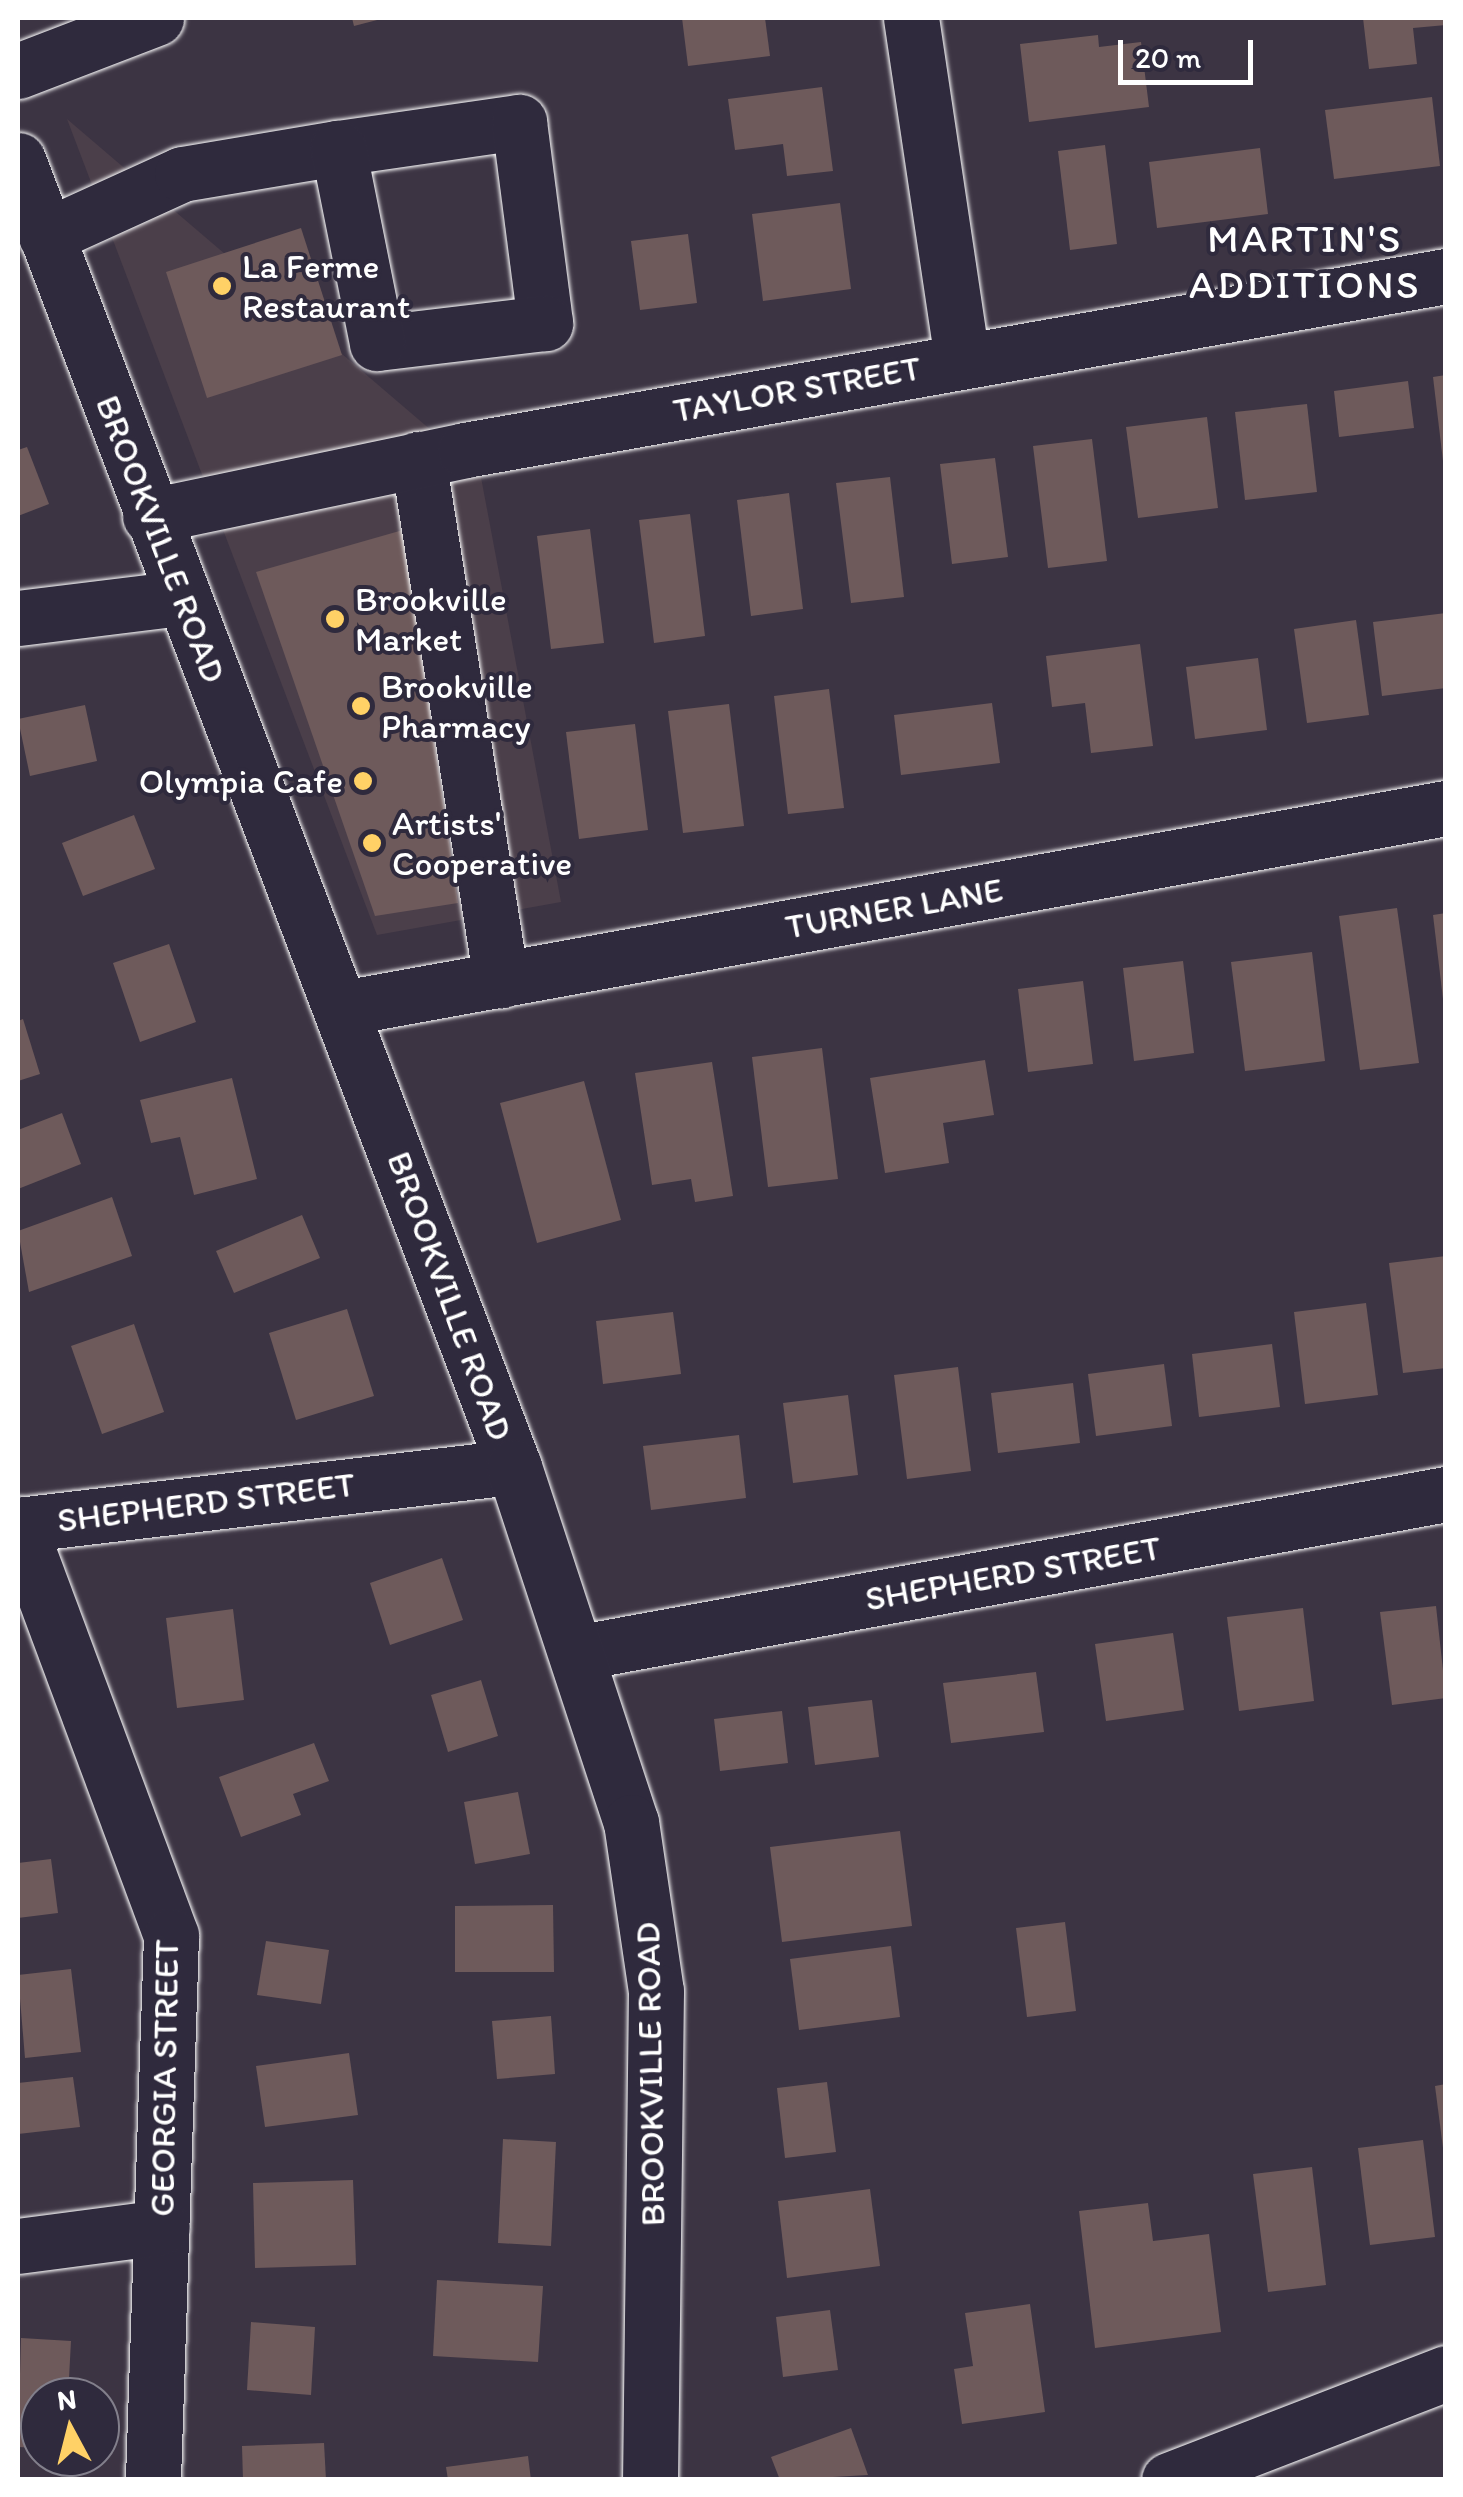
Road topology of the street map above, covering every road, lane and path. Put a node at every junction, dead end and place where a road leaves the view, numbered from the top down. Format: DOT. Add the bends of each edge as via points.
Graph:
graph roads {
  1 [pos="156,18"];
  2 [pos="911,18"];
  3 [pos="18,71"];
  4 [pos="338,148"];
  5 [pos="18,160"];
  6 [pos="46,236"];
  7 [pos="1446,276"];
  8 [pos="962,358"];
  9 [pos="418,459"];
  10 [pos="150,516"];
  11 [pos="182,598"];
  12 [pos="18,618"];
  13 [pos="1446,808"];
  14 [pos="500,980"];
  15 [pos="343,1008"];
  16 [pos="514,1467"];
  17 [pos="1446,1494"];
  18 [pos="18,1524"];
  19 [pos="581,1652"];
  20 [pos="162,2227"];
  21 [pos="18,2246"];
  22 [pos="1446,2373"];
  23 [pos="153,2480"];
  24 [pos="650,2480"];
  25 [pos="1169,2480"];
  1 -- 3 [label="street"];
  2 -- 8 [label="street"];
  4 -- 4 [label="street" via="519,122 545,323 377,343"];
  4 -- 6 [label="street" via="182,174"];
  5 -- 6 [label="street, BROOKVILLE ROAD"];
  6 -- 10 [label="street, BROOKVILLE ROAD"];
  7 -- 8 [label="street, TAYLOR STREET"];
  8 -- 9 [label="street, TAYLOR STREET"];
  9 -- 10 [label="street, TAYLOR STREET"];
  9 -- 14 [label="street"];
  10 -- 11 [label="street, BROOKVILLE ROAD"];
  11 -- 12 [label="street"];
  11 -- 15 [label="street, BROOKVILLE ROAD"];
  13 -- 14 [label="street, TURNER LANE"];
  14 -- 15 [label="street, TURNER LANE"];
  15 -- 16 [label="street, BROOKVILLE ROAD"];
  16 -- 18 [label="street, SHEPHERD STREET"];
  16 -- 19 [label="street, BROOKVILLE ROAD"];
  17 -- 19 [label="street, SHEPHERD STREET"];
  18 -- 20 [label="street, GEORGIA STREET" via="172,1936"];
  19 -- 24 [label="street, BROOKVILLE ROAD" via="631,1822 656,1991"];
  20 -- 21 [label="street"];
  20 -- 23 [label="street, GEORGIA STREET"];
  22 -- 25 [label="street"];
}
